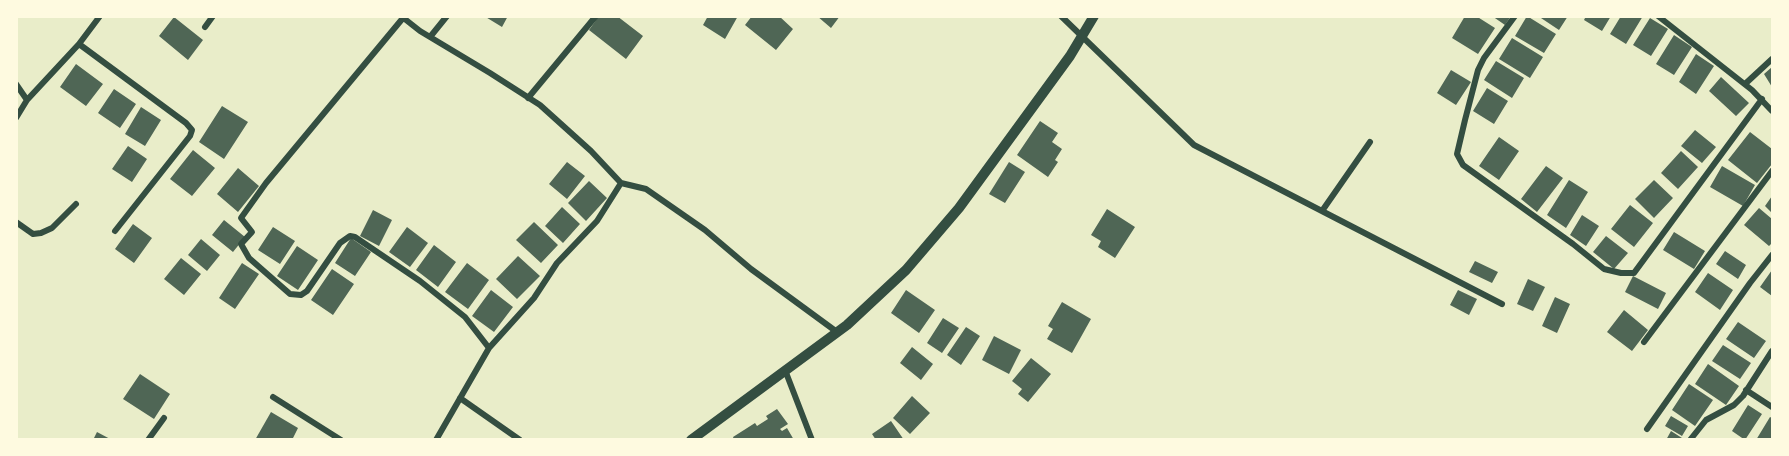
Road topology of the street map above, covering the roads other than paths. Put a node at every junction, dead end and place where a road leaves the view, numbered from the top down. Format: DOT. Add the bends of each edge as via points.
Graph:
graph roads {
  1 [pos="100,16"];
  2 [pos="213,16"];
  3 [pos="447,16"];
  4 [pos="596,16"];
  5 [pos="1061,16"];
  6 [pos="1094,16"];
  7 [pos="1515,16"];
  8 [pos="1658,16"];
  9 [pos="402,17"];
  10 [pos="205,27"];
  11 [pos="1082,36"];
  12 [pos="430,37"];
  13 [pos="79,44"];
  14 [pos="1773,58"];
  15 [pos="16,84"];
  16 [pos="1745,84"];
  17 [pos="528,98"];
  18 [pos="1762,99"];
  19 [pos="27,100"];
  20 [pos="1773,111"];
  21 [pos="16,118"];
  22 [pos="1370,142"];
  23 [pos="1773,171"];
  24 [pos="621,183"];
  25 [pos="76,204"];
  26 [pos="1322,211"];
  27 [pos="16,222"];
  28 [pos="115,231"];
  29 [pos="1773,255"];
  30 [pos="1502,304"];
  31 [pos="837,332"];
  32 [pos="1644,342"];
  33 [pos="489,348"];
  34 [pos="1773,351"];
  35 [pos="785,370"];
  36 [pos="1746,390"];
  37 [pos="273,397"];
  38 [pos="460,398"];
  39 [pos="1773,407"];
  40 [pos="164,418"];
  41 [pos="1647,429"];
  42 [pos="148,440"];
  43 [pos="341,440"];
  44 [pos="436,440"];
  45 [pos="520,440"];
  46 [pos="691,440"];
  47 [pos="812,440"];
  48 [pos="1690,440"];
  1 -- 13 [label="street"];
  2 -- 10 [label="street"];
  3 -- 12 [label="street"];
  4 -- 17 [label="street"];
  5 -- 11 [label="street"];
  6 -- 11 [label="street"];
  7 -- 18 [label="street" via="1478,70 1457,154 1463,165 1604,268 1634,273"];
  8 -- 16 [label="street"];
  9 -- 12 [label="street"];
  9 -- 33 [label="street" via="241,218 252,232 242,244 249,258 296,296 307,291 340,243 355,237 465,317"];
  11 -- 26 [label="street" via="1194,145"];
  11 -- 31 [label="street" via="959,208 906,270"];
  12 -- 17 [label="street"];
  13 -- 19 [label="street"];
  13 -- 28 [label="street" via="192,130"];
  14 -- 16 [label="street"];
  15 -- 19 [label="street"];
  16 -- 18 [label="street"];
  17 -- 24 [label="street"];
  18 -- 20 [label="street"];
  19 -- 21 [label="street"];
  22 -- 26 [label="street"];
  23 -- 32 [label="street"];
  24 -- 31 [label="street" via="646,189"];
  24 -- 33 [label="street" via="597,221 557,263 534,298"];
  25 -- 27 [label="street" via="52,228 41,233 33,234"];
  26 -- 30 [label="street"];
  29 -- 41 [label="street"];
  31 -- 35 [label="street"];
  33 -- 38 [label="street"];
  34 -- 36 [label="street"];
  35 -- 46 [label="street"];
  35 -- 47 [label="street"];
  36 -- 39 [label="street"];
  36 -- 48 [label="street" via="1734,405 1706,420"];
  37 -- 43 [label="street"];
  38 -- 44 [label="street"];
  38 -- 45 [label="street"];
  40 -- 42 [label="street"];
}
